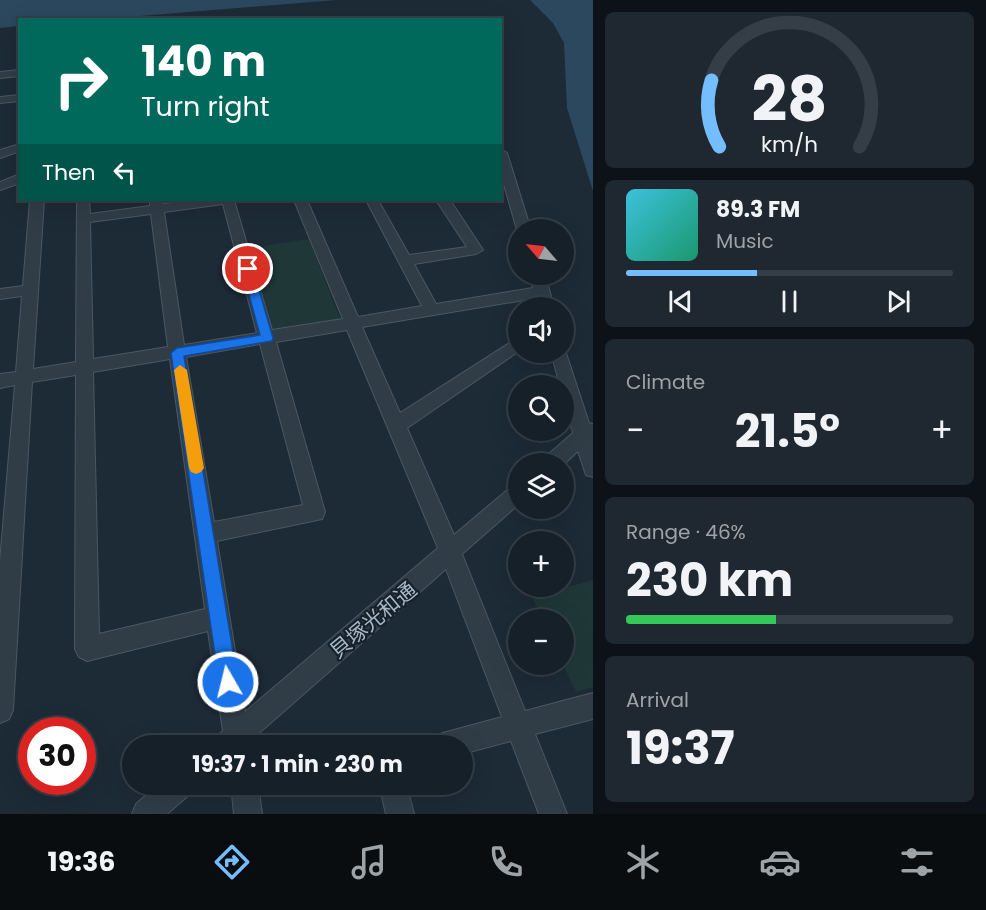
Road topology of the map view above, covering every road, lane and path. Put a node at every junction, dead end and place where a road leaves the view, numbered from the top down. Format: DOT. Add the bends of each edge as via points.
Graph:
graph roads {
  1 [pos="18,73"];
  2 [pos="0,75"];
  3 [pos="18,98"];
  4 [pos="0,100"];
  5 [pos="18,148"];
  6 [pos="0,154"];
  7 [pos="502,160"];
  8 [pos="18,179"];
  9 [pos="0,186"];
  10 [pos="37,201"];
  11 [pos="209,201"];
  12 [pos="226,201"];
  13 [pos="300,201"];
  14 [pos="373,201"];
  15 [pos="444,201"];
  16 [pos="157,204"];
  17 [pos="83,209"];
  18 [pos="521,219"];
  19 [pos="407,260"];
  20 [pos="31,290"];
  21 [pos="0,294"];
  22 [pos="508,303"];
  23 [pos="432,310"];
  24 [pos="352,323"];
  25 [pos="267,338"];
  26 [pos="508,350"];
  27 [pos="177,353"];
  28 [pos="563,363"];
  29 [pos="85,368"];
  30 [pos="25,377"];
  31 [pos="0,381"];
  32 [pos="395,426"];
  33 [pos="588,431"];
  34 [pos="563,453"];
  35 [pos="593,470"];
  36 [pos="8,496"];
  37 [pos="508,502"];
  38 [pos="207,533"];
  39 [pos="451,553"];
  40 [pos="219,617"];
  41 [pos="2,661"];
  42 [pos="593,706"];
  43 [pos="0,710"];
  44 [pos="519,725"];
  45 [pos="232,735"];
  46 [pos="241,735"];
  47 [pos="473,738"];
  48 [pos="168,795"];
  49 [pos="245,795"];
  50 [pos="395,795"];
  51 [pos="146,814"];
  52 [pos="248,814"];
  53 [pos="400,814"];
  54 [pos="553,814"];
  1 -- 2 [label="street"];
  3 -- 4 [label="street"];
  5 -- 6 [label="street"];
  7 -- 18 [label="street"];
  8 -- 9 [label="street"];
  10 -- 20 [label="street"];
  11 -- 16 [label="street"];
  12 -- 25 [label="street"];
  13 -- 24 [label="street"];
  14 -- 19 [label="street"];
  15 -- 19 [label="street" via="476,250"];
  16 -- 17 [label="street"];
  16 -- 27 [label="street"];
  17 -- 29 [label="street"];
  19 -- 23 [label="street"];
  20 -- 21 [label="street"];
  20 -- 30 [label="street"];
  22 -- 23 [label="street"];
  23 -- 24 [label="street"];
  24 -- 25 [label="street"];
  24 -- 32 [label="street"];
  25 -- 27 [label="street"];
  25 -- 38 [label="street" via="315,512"];
  26 -- 32 [label="street"];
  27 -- 29 [label="street"];
  27 -- 38 [label="street"];
  28 -- 33 [label="street"];
  29 -- 30 [label="street"];
  29 -- 40 [label="street" via="87,649"];
  30 -- 31 [label="street"];
  30 -- 36 [label="street"];
  32 -- 39 [label="street"];
  33 -- 34 [label="street"];
  33 -- 35 [label="street"];
  36 -- 41 [label="street"];
  37 -- 39 [label="street, 貝塚光和通"];
  38 -- 40 [label="street"];
  39 -- 44 [label="street"];
  39 -- 46 [label="street, 貝塚光和通"];
  40 -- 45 [label="street"];
  41 -- 43 [label="street"];
  42 -- 44 [label="street"];
  44 -- 47 [label="street"];
  44 -- 54 [label="street"];
  48 -- 51 [label="street"];
  49 -- 52 [label="street"];
  50 -- 53 [label="street"];
}
